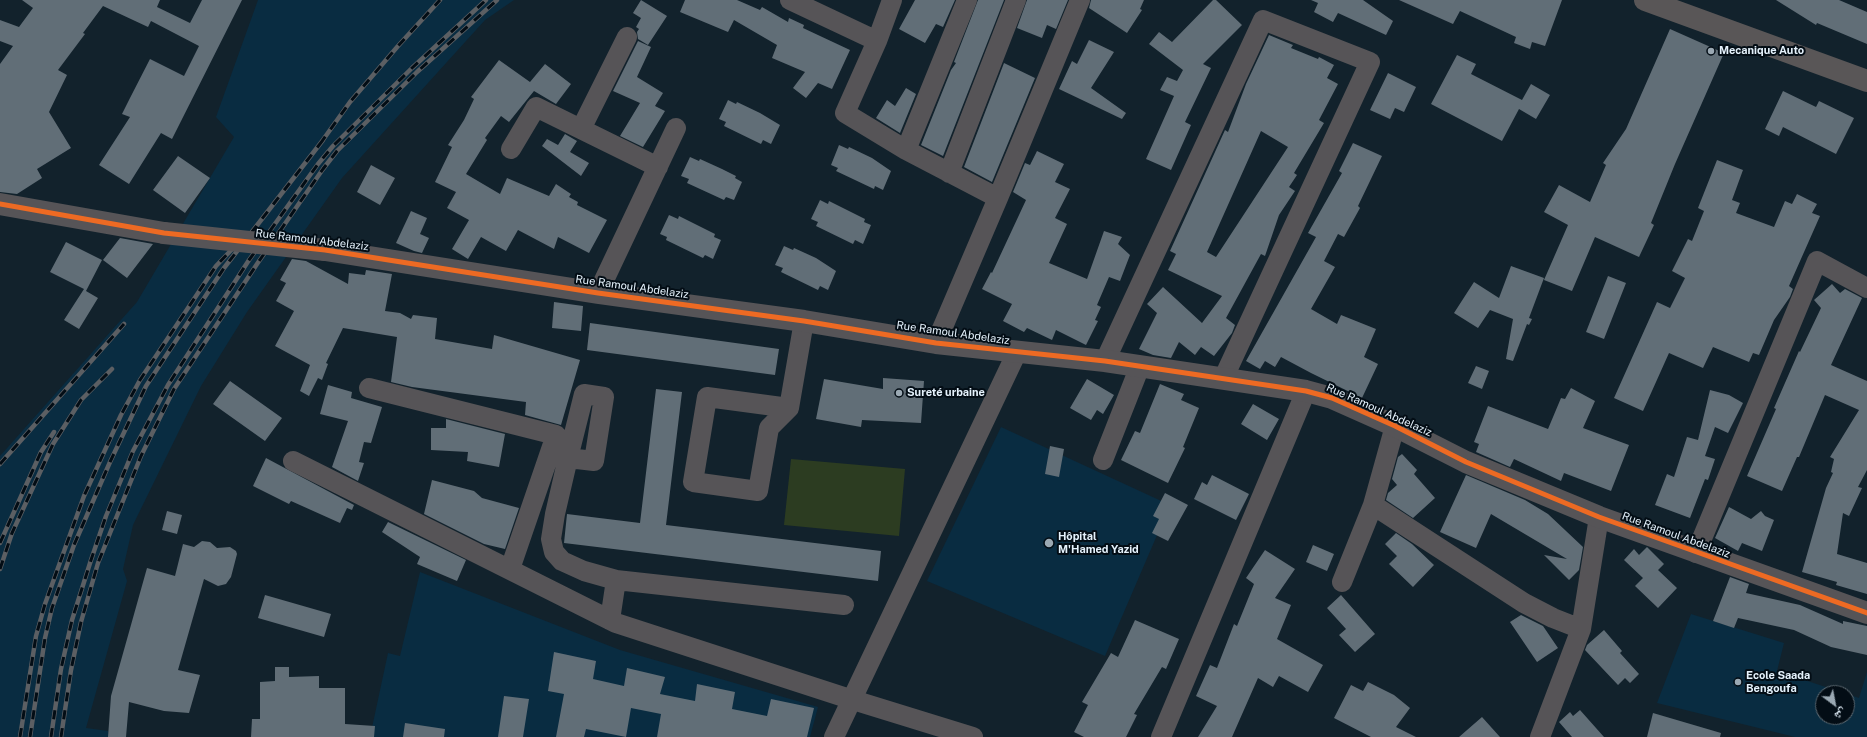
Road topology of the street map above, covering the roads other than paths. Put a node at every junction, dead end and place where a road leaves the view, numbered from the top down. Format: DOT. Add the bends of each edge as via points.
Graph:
graph roads {
  1 [pos="790,0"];
  2 [pos="892,0"];
  3 [pos="967,0"];
  4 [pos="1016,0"];
  5 [pos="1080,0"];
  6 [pos="1645,0"];
  7 [pos="1675,5"];
  8 [pos="627,37"];
  9 [pos="877,41"];
  10 [pos="1867,81"];
  11 [pos="676,128"];
  12 [pos="581,129"];
  13 [pos="511,149"];
  14 [pos="906,150"];
  15 [pos="658,167"];
  16 [pos="948,173"];
  17 [pos="998,198"];
  18 [pos="0,204"];
  19 [pos="1867,288"];
  20 [pos="598,293"];
  21 [pos="804,321"];
  22 [pos="936,343"];
  23 [pos="1017,352"];
  24 [pos="1105,361"];
  25 [pos="1140,366"];
  26 [pos="1224,377"];
  27 [pos="368,388"];
  28 [pos="1306,391"];
  29 [pos="789,408"];
  30 [pos="1395,426"];
  31 [pos="568,458"];
  32 [pos="1103,460"];
  33 [pos="293,461"];
  34 [pos="1373,505"];
  35 [pos="1599,517"];
  36 [pos="1696,553"];
  37 [pos="510,569"];
  38 [pos="616,580"];
  39 [pos="1342,582"];
  40 [pos="844,605"];
  41 [pos="1867,613"];
  42 [pos="610,620"];
  43 [pos="1581,629"];
  44 [pos="852,700"];
  45 [pos="834,737"];
  46 [pos="973,737"];
  47 [pos="1161,737"];
  48 [pos="1540,737"];
  1 -- 9 [label="street"];
  2 -- 9 [label="street"];
  3 -- 14 [label="street"];
  4 -- 16 [label="street"];
  5 -- 17 [label="street"];
  6 -- 7 [label="main road"];
  7 -- 10 [label="main road"];
  8 -- 12 [label="street"];
  9 -- 14 [label="street" via="845,113"];
  11 -- 15 [label="street"];
  12 -- 13 [label="street" via="536,107"];
  12 -- 15 [label="street"];
  14 -- 16 [label="street"];
  15 -- 20 [label="street"];
  16 -- 17 [label="street"];
  17 -- 22 [label="street"];
  18 -- 20 [label="street, Rue Ramoul Abdelaziz, bridge" via="164,233 324,250"];
  19 -- 36 [label="street" via="1817,261"];
  20 -- 21 [label="street, Rue Ramoul Abdelaziz"];
  21 -- 22 [label="street, Rue Ramoul Abdelaziz"];
  21 -- 29 [label="street"];
  22 -- 23 [label="street, Rue Ramoul Abdelaziz"];
  23 -- 24 [label="street, Rue Ramoul Abdelaziz"];
  23 -- 44 [label="street"];
  24 -- 25 [label="street, Rue Ramoul Abdelaziz"];
  24 -- 26 [label="street" via="1264,20 1370,62"];
  25 -- 26 [label="street, Rue Ramoul Abdelaziz"];
  25 -- 32 [label="street"];
  26 -- 28 [label="street, Rue Ramoul Abdelaziz"];
  27 -- 37 [label="street" via="556,435"];
  28 -- 30 [label="street, Rue Ramoul Abdelaziz" via="1332,398"];
  28 -- 47 [label="street"];
  29 -- 29 [label="street" via="769,428 758,491 693,482 707,397"];
  30 -- 34 [label="street"];
  30 -- 35 [label="street, Rue Ramoul Abdelaziz" via="1466,462"];
  31 -- 38 [label="street" via="552,528 554,552 562,561 574,567"];
  33 -- 37 [label="street"];
  34 -- 39 [label="street"];
  34 -- 43 [label="street" via="1524,603"];
  35 -- 36 [label="street, Rue Ramoul Abdelaziz"];
  35 -- 43 [label="street"];
  36 -- 41 [label="street, Rue Ramoul Abdelaziz"];
  37 -- 42 [label="street"];
  38 -- 40 [label="street"];
  38 -- 42 [label="street"];
  42 -- 44 [label="street"];
  43 -- 48 [label="street"];
  44 -- 45 [label="street"];
  44 -- 46 [label="street"];
}
